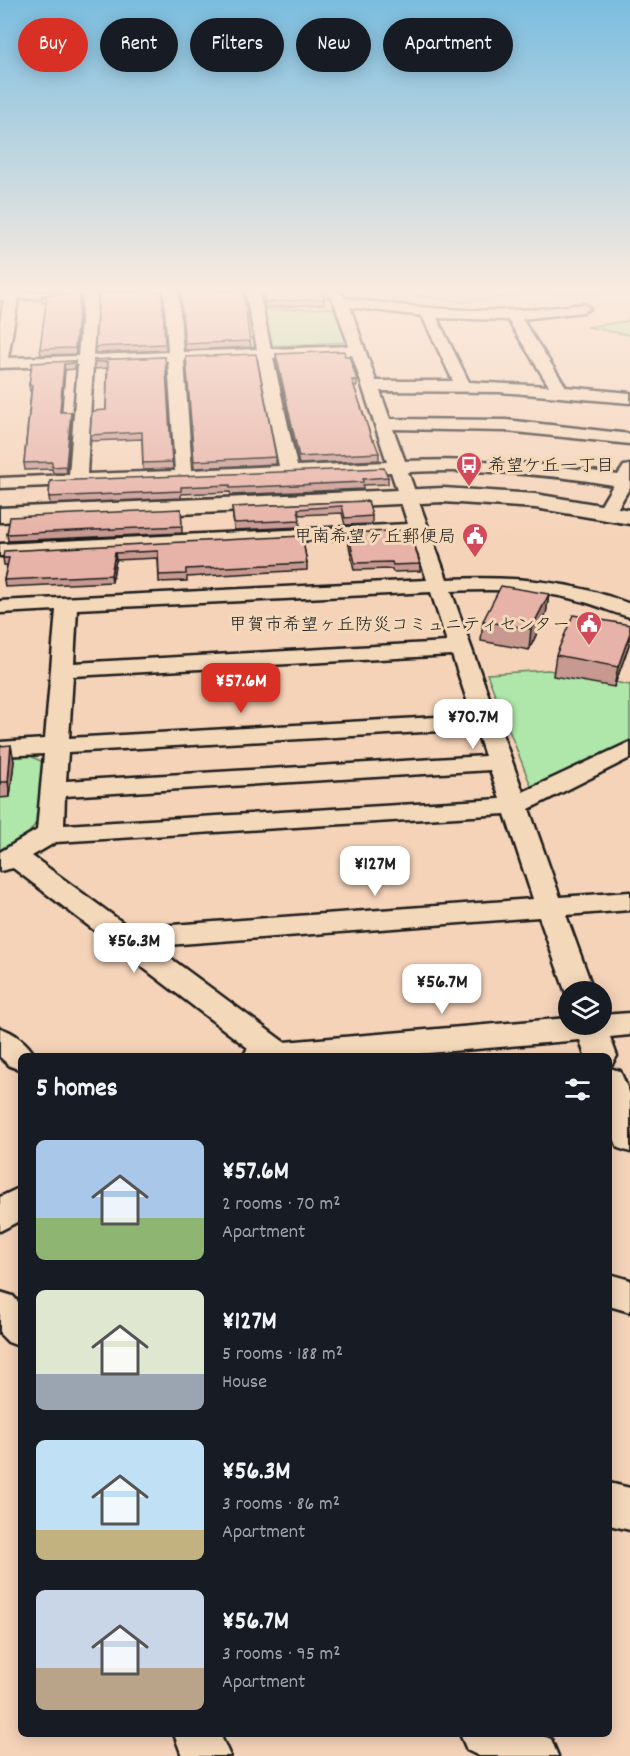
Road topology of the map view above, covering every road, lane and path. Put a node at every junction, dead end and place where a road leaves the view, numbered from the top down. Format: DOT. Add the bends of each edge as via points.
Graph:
graph roads {
  1 [pos="84,373"];
  2 [pos="176,373"];
  3 [pos="269,373"];
  4 [pos="364,373"];
  5 [pos="457,373"];
  6 [pos="549,373"];
  7 [pos="463,385"];
  8 [pos="369,386"];
  9 [pos="560,390"];
  10 [pos="630,398"];
  11 [pos="382,424"];
  12 [pos="630,439"];
  13 [pos="397,466"];
  14 [pos="289,470"];
  15 [pos="184,475"];
  16 [pos="628,477"];
  17 [pos="78,480"];
  18 [pos="0,483"];
  19 [pos="408,496"];
  20 [pos="606,512"];
  21 [pos="0,515"];
  22 [pos="630,517"];
  23 [pos="418,529"];
  24 [pos="0,550"];
  25 [pos="437,584"];
  26 [pos="67,604"];
  27 [pos="0,607"];
  28 [pos="630,611"];
  29 [pos="458,648"];
  30 [pos="61,670"];
  31 [pos="485,721"];
  32 [pos="56,746"];
  33 [pos="0,749"];
  34 [pos="630,749"];
  35 [pos="499,762"];
  36 [pos="53,789"];
  37 [pos="515,806"];
  38 [pos="50,834"];
  39 [pos="8,860"];
  40 [pos="630,901"];
  41 [pos="550,908"];
  42 [pos="124,938"];
  43 [pos="575,981"];
  44 [pos="612,1024"];
  45 [pos="630,1024"];
  46 [pos="558,1028"];
  47 [pos="594,1035"];
  48 [pos="0,1039"];
  49 [pos="269,1053"];
  50 [pos="293,1053"];
  51 [pos="600,1053"];
  52 [pos="18,1055"];
  53 [pos="612,1088"];
  54 [pos="630,1139"];
  55 [pos="18,1203"];
  56 [pos="0,1216"];
  57 [pos="612,1291"];
  58 [pos="630,1296"];
  59 [pos="0,1308"];
  60 [pos="18,1327"];
  61 [pos="612,1505"];
  62 [pos="630,1509"];
  63 [pos="198,1737"];
  64 [pos="490,1737"];
  65 [pos="206,1756"];
  66 [pos="534,1756"];
  1 -- 17 [label="street"];
  2 -- 15 [label="street"];
  3 -- 14 [label="street"];
  4 -- 8 [label="street"];
  5 -- 7 [label="street"];
  6 -- 9 [label="street"];
  7 -- 8 [label="street"];
  7 -- 9 [label="street"];
  8 -- 11 [label="street"];
  9 -- 10 [label="street"];
  11 -- 12 [label="street" via="504,425"];
  11 -- 13 [label="street"];
  13 -- 14 [label="street"];
  13 -- 16 [label="street" via="508,466"];
  13 -- 19 [label="street"];
  14 -- 15 [label="street"];
  15 -- 17 [label="street"];
  16 -- 20 [label="street"];
  17 -- 18 [label="street"];
  19 -- 20 [label="street" via="475,495"];
  19 -- 21 [label="street"];
  19 -- 23 [label="street"];
  20 -- 22 [label="street"];
  23 -- 24 [label="street"];
  23 -- 25 [label="street"];
  25 -- 26 [label="street"];
  25 -- 28 [label="street" via="546,588 599,599"];
  25 -- 29 [label="street"];
  26 -- 27 [label="street"];
  26 -- 30 [label="street"];
  29 -- 30 [label="street"];
  29 -- 31 [label="street"];
  30 -- 32 [label="street"];
  31 -- 32 [label="street"];
  31 -- 35 [label="street"];
  32 -- 33 [label="street"];
  32 -- 36 [label="street"];
  34 -- 37 [label="street"];
  35 -- 36 [label="street"];
  35 -- 37 [label="street"];
  36 -- 38 [label="street"];
  37 -- 38 [label="street"];
  37 -- 41 [label="street"];
  38 -- 39 [label="street"];
  39 -- 42 [label="street"];
  40 -- 41 [label="street"];
  41 -- 42 [label="street"];
  41 -- 43 [label="street"];
  42 -- 49 [label="street"];
  44 -- 45 [label="street"];
  46 -- 50 [label="street"];
  47 -- 51 [label="street"];
  48 -- 52 [label="street"];
  53 -- 54 [label="street"];
  55 -- 56 [label="street"];
  57 -- 58 [label="street"];
  59 -- 60 [label="street"];
  61 -- 62 [label="street"];
  63 -- 65 [label="street"];
  64 -- 66 [label="street"];
}
